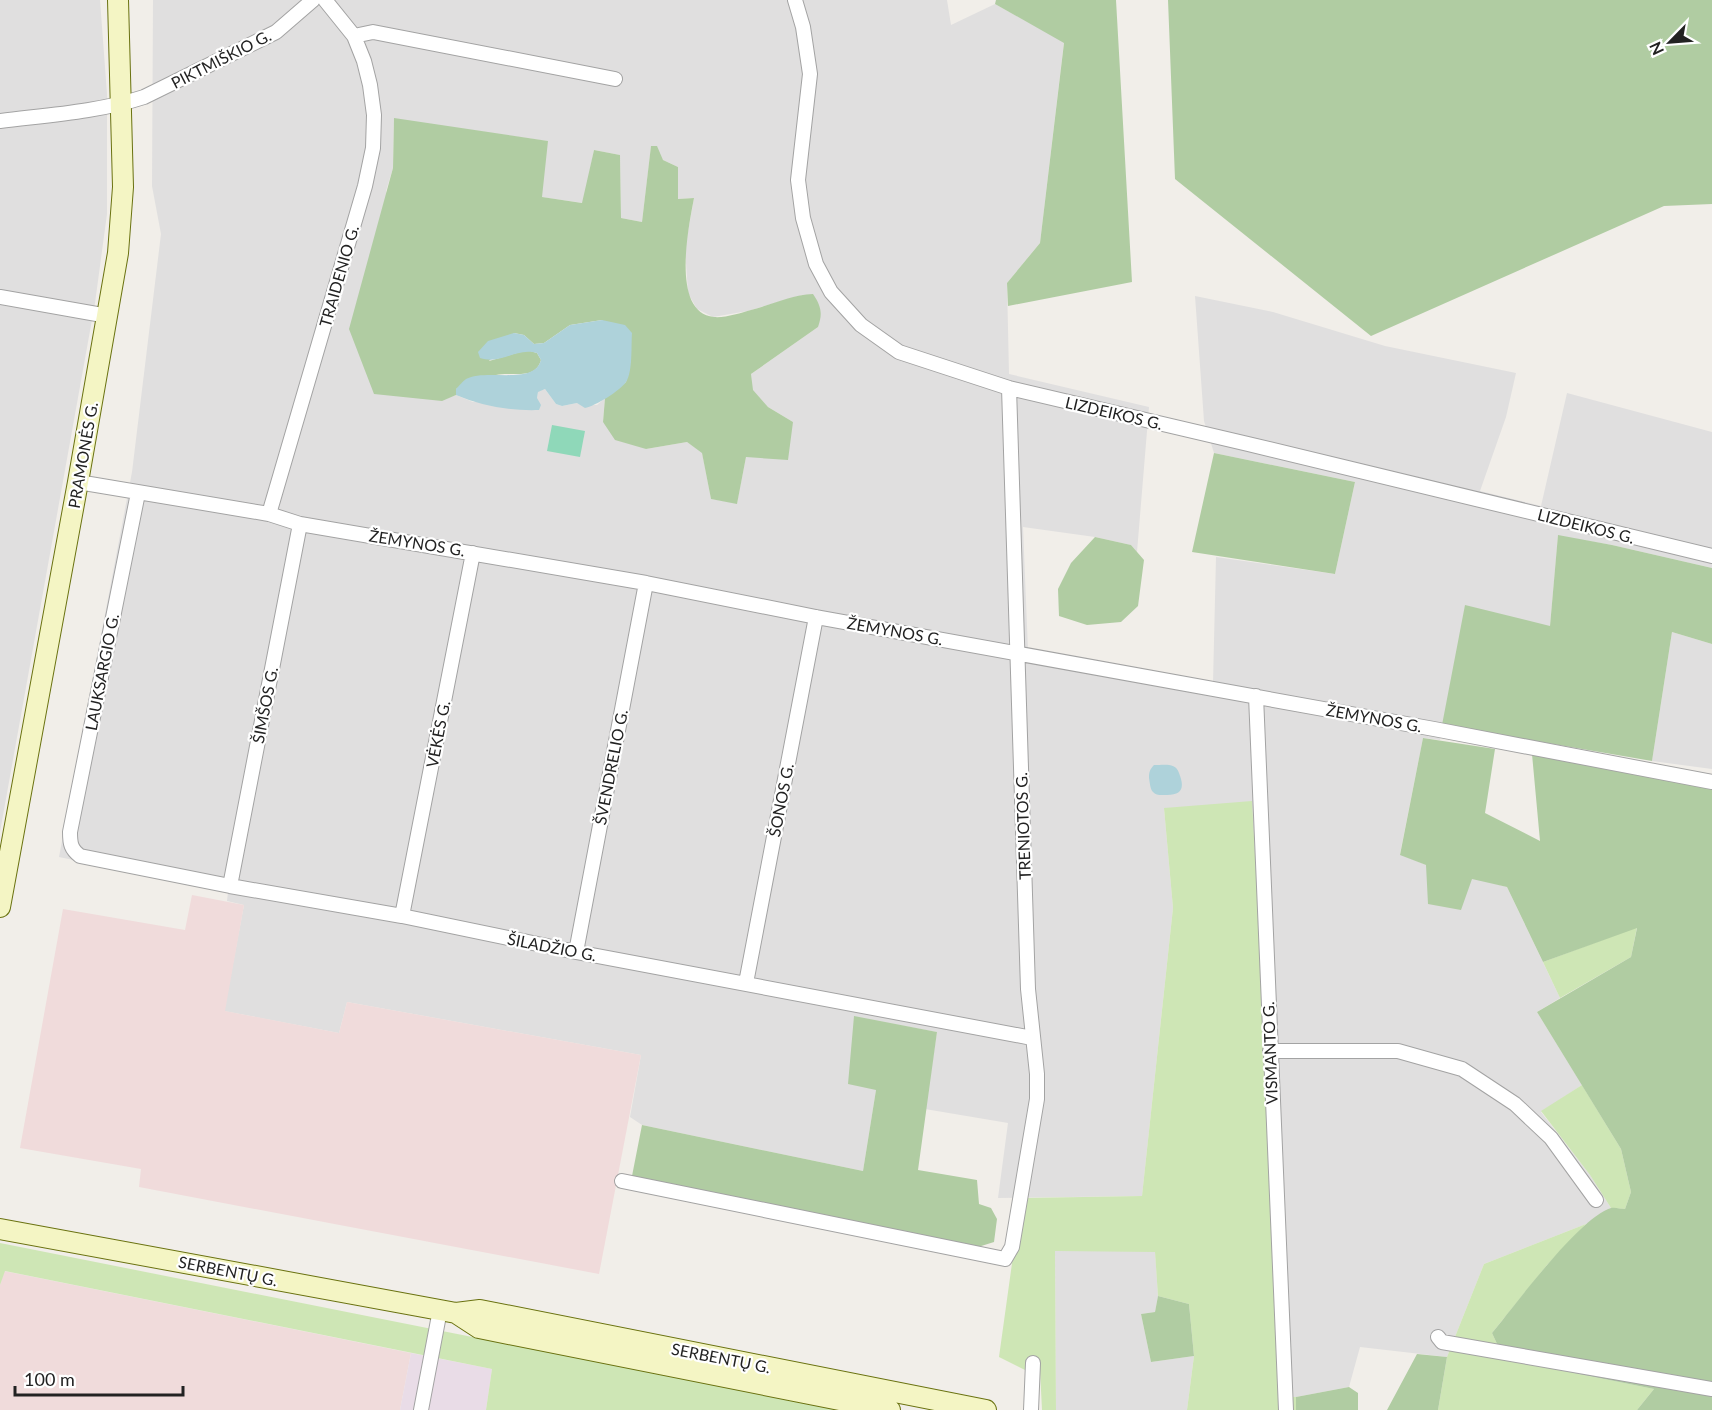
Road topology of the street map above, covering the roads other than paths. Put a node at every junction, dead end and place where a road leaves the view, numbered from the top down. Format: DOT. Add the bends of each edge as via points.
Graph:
graph roads {
  1 [pos="117,0"];
  2 [pos="313,0"];
  3 [pos="325,0"];
  4 [pos="795,0"];
  5 [pos="354,36"];
  6 [pos="615,79"];
  7 [pos="122,104"];
  8 [pos="0,121"];
  9 [pos="0,297"];
  10 [pos="108,316"];
  11 [pos="1010,388"];
  12 [pos="78,482"];
  13 [pos="138,493"];
  14 [pos="268,514"];
  15 [pos="300,524"];
  16 [pos="473,552"];
  17 [pos="1712,556"];
  18 [pos="646,583"];
  19 [pos="816,617"];
  20 [pos="1018,652"];
  21 [pos="1256,696"];
  22 [pos="1712,782"];
  23 [pos="73,851"];
  24 [pos="230,886"];
  25 [pos="0,906"];
  26 [pos="402,916"];
  27 [pos="576,952"];
  28 [pos="746,983"];
  29 [pos="1032,1038"];
  30 [pos="1270,1051"];
  31 [pos="622,1181"];
  32 [pos="1596,1200"];
  33 [pos="0,1229"];
  34 [pos="448,1312"];
  35 [pos="1438,1337"];
  36 [pos="1033,1364"];
  37 [pos="1712,1389"];
  38 [pos="421,1410"];
  39 [pos="890,1410"];
  40 [pos="986,1410"];
  41 [pos="1031,1410"];
  42 [pos="1286,1410"];
  1 -- 7 [label="main road, PRAMONĖS G."];
  2 -- 7 [label="street, PIKTMIŠKIO G." via="276,32"];
  3 -- 5 [label="street, TRAIDENIO G."];
  4 -- 11 [label="street, LIZDEIKOS G." via="810,74 798,180 803,218 816,264 831,292 861,325 899,352"];
  5 -- 6 [label="street" via="372,32"];
  5 -- 14 [label="street, TRAIDENIO G." via="370,86 373,148"];
  7 -- 8 [label="street, PIKTMIŠKIO G."];
  7 -- 10 [label="main road, PRAMONĖS G." via="121,222"];
  9 -- 10 [label="street"];
  10 -- 12 [label="main road, PRAMONĖS G."];
  11 -- 17 [label="street, LIZDEIKOS G."];
  11 -- 20 [label="street, TRENIOTOS G."];
  12 -- 13 [label="street, ŽEMYNOS G."];
  12 -- 25 [label="main road, PRAMONĖS G."];
  13 -- 14 [label="street, ŽEMYNOS G."];
  13 -- 23 [label="street, LAUKSARGIO G." via="70,832"];
  14 -- 15 [label="street, ŽEMYNOS G."];
  15 -- 16 [label="street, ŽEMYNOS G."];
  15 -- 24 [label="street, ŠIMŠOS G."];
  16 -- 18 [label="street, ŽEMYNOS G."];
  16 -- 26 [label="street, VĖKĖS G."];
  18 -- 19 [label="street, ŽEMYNOS G."];
  18 -- 27 [label="street, ŠVENDRELIO G."];
  19 -- 20 [label="street, ŽEMYNOS G."];
  19 -- 28 [label="street, ŠONOS G."];
  20 -- 21 [label="street, ŽEMYNOS G."];
  20 -- 29 [label="street, TRENIOTOS G."];
  21 -- 22 [label="street, ŽEMYNOS G."];
  21 -- 30 [label="street, VISMANTO G."];
  23 -- 24 [label="street, ŠILADŽIO G." via="80,856"];
  24 -- 26 [label="street, ŠILADŽIO G."];
  26 -- 27 [label="street, ŠILADŽIO G."];
  27 -- 28 [label="street, ŠILADŽIO G."];
  28 -- 29 [label="street, ŠILADŽIO G."];
  29 -- 31 [label="street, TRENIOTOS G." via="1037,1099 1012,1247 1005,1259"];
  30 -- 32 [label="street" via="1398,1051 1462,1069 1515,1104 1551,1138"];
  30 -- 42 [label="street, VISMANTO G."];
  33 -- 34 [label="main road, SERBENTŲ G."];
  34 -- 38 [label="street"];
  34 -- 39 [label="main road, SERBENTŲ G." via="479,1328"];
  34 -- 40 [label="main road, SERBENTŲ G." via="480,1310"];
  35 -- 37 [label="street" via="1442,1342"];
  36 -- 41 [label="street"];
}
